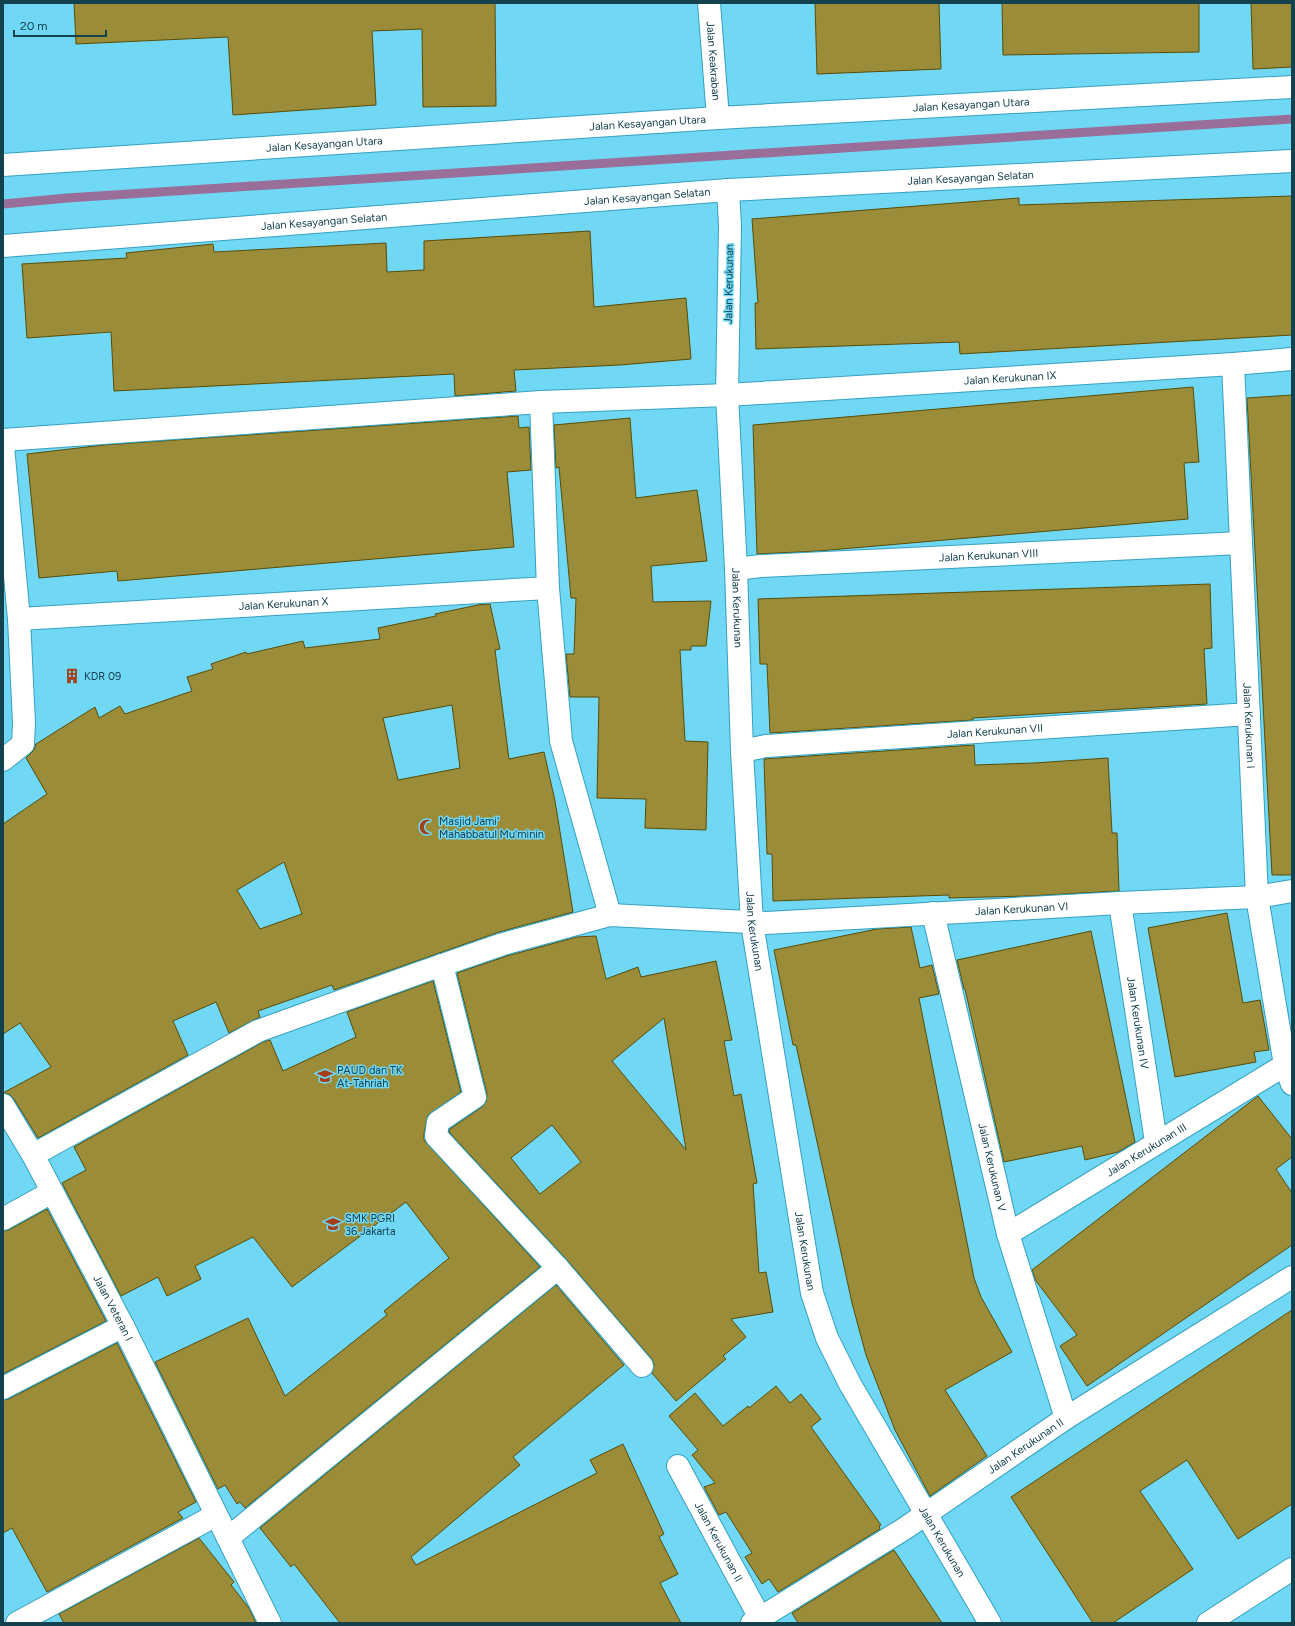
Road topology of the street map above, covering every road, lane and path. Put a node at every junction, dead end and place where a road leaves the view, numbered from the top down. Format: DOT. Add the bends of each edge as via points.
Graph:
graph roads {
  1 [pos="709,3"];
  2 [pos="1292,87"];
  3 [pos="718,118"];
  4 [pos="1292,162"];
  5 [pos="3,165"];
  6 [pos="728,190"];
  7 [pos="3,246"];
  8 [pos="1292,359"];
  9 [pos="1233,364"];
  10 [pos="727,395"];
  11 [pos="541,402"];
  12 [pos="3,440"];
  13 [pos="3,446"];
  14 [pos="1241,543"];
  15 [pos="736,570"];
  16 [pos="548,588"];
  17 [pos="19,619"];
  18 [pos="1249,714"];
  19 [pos="742,751"];
  20 [pos="3,760"];
  21 [pos="1292,892"];
  22 [pos="1257,897"];
  23 [pos="1120,903"];
  24 [pos="933,913"];
  25 [pos="610,915"];
  26 [pos="752,923"];
  27 [pos="442,965"];
  28 [pos="1288,1075"];
  29 [pos="3,1105"];
  30 [pos="1156,1142"];
  31 [pos="33,1154"];
  32 [pos="52,1192"];
  33 [pos="3,1219"];
  34 [pos="1008,1234"];
  35 [pos="558,1268"];
  36 [pos="1292,1277"];
  37 [pos="123,1326"];
  38 [pos="642,1366"];
  39 [pos="3,1388"];
  40 [pos="1066,1418"];
  41 [pos="678,1466"];
  42 [pos="925,1513"];
  43 [pos="216,1515"];
  44 [pos="228,1538"];
  45 [pos="1292,1569"];
  46 [pos="756,1620"];
  47 [pos="17,1623"];
  48 [pos="270,1623"];
  49 [pos="990,1623"];
  50 [pos="1208,1623"];
  1 -- 3 [label="street, Jalan Keakraban"];
  2 -- 3 [label="street, Jalan Kesayangan Utara"];
  3 -- 5 [label="street, Jalan Kesayangan Utara"];
  4 -- 6 [label="street, Jalan Kesayangan Selatan"];
  6 -- 7 [label="street, Jalan Kesayangan Selatan"];
  6 -- 10 [label="street, Jalan Kerukunan" via="730,226"];
  8 -- 9 [label="street, Jalan Kerukunan IX"];
  9 -- 10 [label="street, Jalan Kerukunan IX"];
  9 -- 14 [label="street, Jalan Kerukunan I"];
  10 -- 11 [label="street, Jalan Kerukunan IX"];
  10 -- 15 [label="street, Jalan Kerukunan"];
  11 -- 12 [label="street, Jalan Kerukunan IX"];
  11 -- 16 [label="street"];
  13 -- 17 [label="street"];
  14 -- 15 [label="street, Jalan Kerukunan VIII" via="761,566"];
  14 -- 18 [label="street, Jalan Kerukunan I"];
  15 -- 19 [label="street, Jalan Kerukunan"];
  16 -- 17 [label="street, Jalan Kerukunan X"];
  16 -- 25 [label="street" via="560,740"];
  17 -- 20 [label="street" via="23,744"];
  18 -- 19 [label="street, Jalan Kerukunan VII" via="766,746"];
  18 -- 22 [label="street, Jalan Kerukunan I"];
  19 -- 26 [label="street, Jalan Kerukunan"];
  21 -- 22 [label="street, Jalan Kerukunan VI"];
  22 -- 23 [label="street, Jalan Kerukunan VI"];
  22 -- 28 [label="street, Jalan Kerukunan I"];
  23 -- 24 [label="street, Jalan Kerukunan VI"];
  23 -- 30 [label="street, Jalan Kerukunan IV"];
  24 -- 26 [label="street, Jalan Kerukunan VI"];
  24 -- 34 [label="street, Jalan Kerukunan V"];
  25 -- 26 [label="street, Jalan Kerukunan VI"];
  25 -- 27 [label="street, Jalan Kerukunan VI" via="503,944"];
  26 -- 42 [label="street, Jalan Kerukunan" via="812,1293 827,1338 850,1384"];
  27 -- 31 [label="street, Jalan Kerukunan VI" via="258,1031"];
  27 -- 35 [label="street" via="475,1098 438,1122 436,1136"];
  28 -- 30 [label="street, Jalan Kerukunan III"];
  29 -- 31 [label="street, Jalan Veteran I"];
  30 -- 34 [label="street, Jalan Kerukunan III"];
  31 -- 32 [label="street, Jalan Veteran I"];
  32 -- 33 [label="street"];
  32 -- 37 [label="street, Jalan Veteran I"];
  34 -- 40 [label="street, Jalan Kerukunan V"];
  35 -- 38 [label="street"];
  35 -- 44 [label="street"];
  36 -- 40 [label="street, Jalan Kerukunan II"];
  37 -- 39 [label="street"];
  37 -- 43 [label="street, Jalan Veteran I"];
  40 -- 42 [label="street, Jalan Kerukunan II"];
  41 -- 46 [label="street, Jalan Kerukunan II"];
  42 -- 46 [label="street, Jalan Kerukunan II" via="904,1529"];
  42 -- 49 [label="street, Jalan Kerukunan"];
  43 -- 44 [label="street, Jalan Veteran I"];
  43 -- 47 [label="street"];
  44 -- 48 [label="street, Jalan Veteran I"];
  45 -- 50 [label="street"];
}
